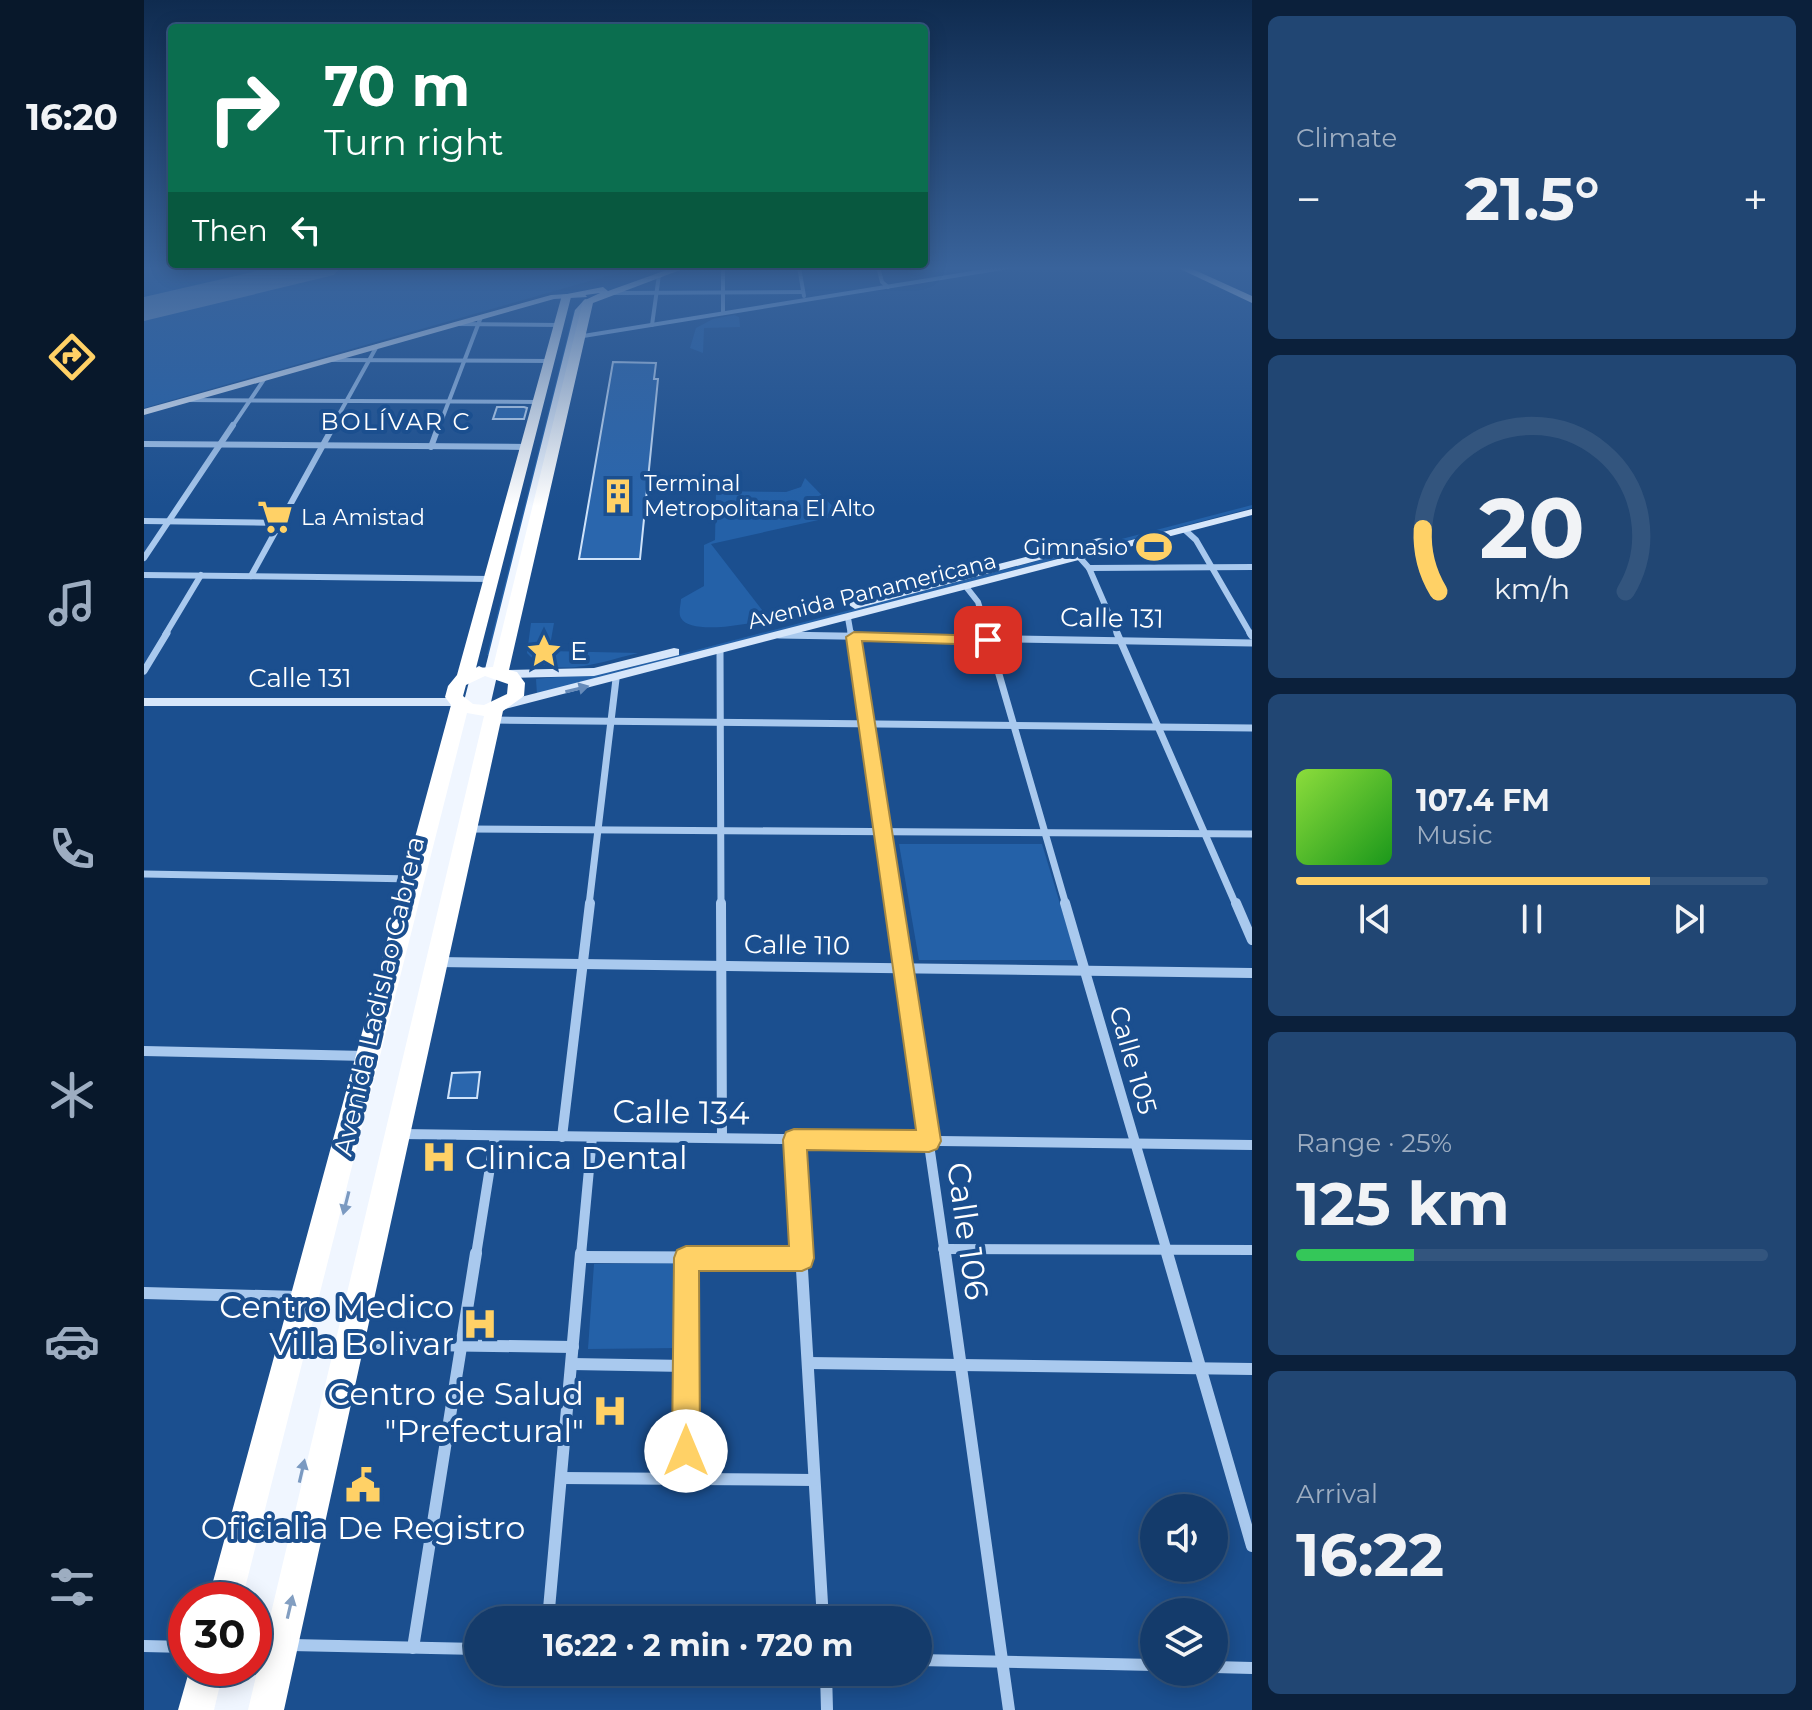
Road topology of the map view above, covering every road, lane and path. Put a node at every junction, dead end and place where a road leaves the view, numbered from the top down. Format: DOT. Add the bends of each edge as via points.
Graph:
graph roads {
  1 [pos="377,346"];
  2 [pos="374,347"];
  3 [pos="467,347"];
  4 [pos="556,347"];
  5 [pos="558,347"];
  6 [pos="570,347"];
  7 [pos="574,347"];
  8 [pos="555,353"];
  9 [pos="330,360"];
  10 [pos="369,360"];
  11 [pos="461,360"];
  12 [pos="265,378"];
  13 [pos="185,400"];
  14 [pos="251,400"];
  15 [pos="349,400"];
  16 [pos="449,401"];
  17 [pos="540,402"];
  18 [pos="144,412"];
  19 [pos="144,444"];
  20 [pos="220,445"];
  21 [pos="324,445"];
  22 [pos="431,447"];
  23 [pos="529,447"];
  24 [pos="1252,502"];
  25 [pos="1252,512"];
  26 [pos="144,521"];
  27 [pos="171,521"];
  28 [pos="282,523"];
  29 [pos="1185,530"];
  30 [pos="144,558"];
  31 [pos="1084,563"];
  32 [pos="1211,566"];
  33 [pos="1252,567"];
  34 [pos="144,575"];
  35 [pos="201,575"];
  36 [pos="251,576"];
  37 [pos="492,579"];
  38 [pos="967,588"];
  39 [pos="848,618"];
  40 [pos="779,635"];
  41 [pos="1252,636"];
  42 [pos="854,637"];
  43 [pos="740,640"];
  44 [pos="988,640"];
  45 [pos="1120,642"];
  46 [pos="1252,643"];
  47 [pos="720,651"];
  48 [pos="145,670"];
  49 [pos="488,673"];
  50 [pos="616,679"];
  51 [pos="144,702"];
  52 [pos="476,712"];
  53 [pos="611,721"];
  54 [pos="720,722"];
  55 [pos="867,724"];
  56 [pos="1013,725"];
  57 [pos="1159,727"];
  58 [pos="1252,728"];
  59 [pos="468,829"];
  60 [pos="598,830"];
  61 [pos="720,831"];
  62 [pos="882,832"];
  63 [pos="1044,834"];
  64 [pos="1205,834"];
  65 [pos="1252,834"];
  66 [pos="144,874"];
  67 [pos="414,879"];
  68 [pos="1252,940"];
  69 [pos="437,962"];
  70 [pos="582,964"];
  71 [pos="721,966"];
  72 [pos="902,968"];
  73 [pos="1084,971"];
  74 [pos="1252,973"];
  75 [pos="144,1051"];
  76 [pos="367,1056"];
  77 [pos="398,1134"];
  78 [pos="495,1136"];
  79 [pos="562,1137"];
  80 [pos="592,1137"];
  81 [pos="722,1138"];
  82 [pos="794,1140"];
  83 [pos="929,1141"];
  84 [pos="1135,1144"];
  85 [pos="1252,1145"];
  86 [pos="1165,1248"];
  87 [pos="943,1249"];
  88 [pos="1252,1250"];
  89 [pos="581,1257"];
  90 [pos="686,1258"];
  91 [pos="802,1258"];
  92 [pos="144,1293"];
  93 [pos="304,1298"];
  94 [pos="350,1344"];
  95 [pos="463,1346"];
  96 [pos="573,1347"];
  97 [pos="808,1363"];
  98 [pos="572,1364"];
  99 [pos="959,1365"];
  100 [pos="686,1366"];
  101 [pos="1200,1368"];
  102 [pos="1252,1369"];
  103 [pos="561,1478"];
  104 [pos="686,1479"];
  105 [pos="814,1480"];
  106 [pos="1252,1546"];
  107 [pos="230,1582"];
  108 [pos="251,1582"];
  109 [pos="549,1606"];
  110 [pos="822,1606"];
  111 [pos="281,1645"];
  112 [pos="144,1646"];
  113 [pos="168,1647"];
  114 [pos="413,1648"];
  115 [pos="464,1649"];
  116 [pos="932,1660"];
  117 [pos="1002,1662"];
  118 [pos="1140,1665"];
  119 [pos="1228,1667"];
  120 [pos="1252,1668"];
  121 [pos="202,1686"];
  122 [pos="224,1686"];
  123 [pos="826,1686"];
  124 [pos="196,1710"];
  125 [pos="218,1710"];
  126 [pos="245,1710"];
  127 [pos="266,1710"];
  128 [pos="827,1710"];
  129 [pos="1009,1710"];
  1 -- 10 [label="street"];
  2 -- 9 [label="main road"];
  3 -- 11 [label="street"];
  4 -- 8 [label="highway, Avenida Ladislao Cabrera"];
  5 -- 8 [label="main road, Avenida Ladislao Cabrera"];
  6 -- 49 [label="main road, Avenida Ladislao Cabrera"];
  7 -- 49 [label="highway, Avenida Ladislao Cabrera"];
  8 -- 11 [label="street"];
  8 -- 17 [label="highway, Avenida Ladislao Cabrera"];
  8 -- 49 [label="main road, Avenida Ladislao Cabrera"];
  9 -- 10 [label="street"];
  9 -- 12 [label="main road"];
  10 -- 11 [label="street"];
  10 -- 15 [label="street"];
  11 -- 16 [label="street"];
  12 -- 13 [label="main road"];
  12 -- 14 [label="street"];
  13 -- 14 [label="street"];
  13 -- 18 [label="main road"];
  14 -- 15 [label="street"];
  14 -- 20 [label="street"];
  15 -- 16 [label="street"];
  15 -- 21 [label="street"];
  16 -- 17 [label="street"];
  16 -- 22 [label="street"];
  17 -- 23 [label="highway, Avenida Ladislao Cabrera"];
  19 -- 20 [label="street"];
  20 -- 21 [label="street"];
  20 -- 27 [label="street"];
  21 -- 22 [label="street"];
  21 -- 28 [label="street"];
  22 -- 23 [label="street"];
  23 -- 37 [label="highway, Avenida Ladislao Cabrera"];
  24 -- 43 [label="main road, Avenida Panamericana"];
  25 -- 29 [label="main road, Avenida Panamericana"];
  26 -- 27 [label="street"];
  27 -- 28 [label="street"];
  27 -- 30 [label="street"];
  28 -- 36 [label="street"];
  29 -- 31 [label="main road, Avenida Panamericana"];
  29 -- 32 [label="street"];
  31 -- 32 [label="street"];
  31 -- 38 [label="main road, Avenida Panamericana"];
  31 -- 45 [label="street"];
  32 -- 33 [label="street"];
  32 -- 41 [label="street"];
  34 -- 35 [label="street"];
  35 -- 36 [label="street"];
  35 -- 48 [label="street"];
  36 -- 37 [label="street"];
  37 -- 49 [label="highway, Avenida Ladislao Cabrera"];
  38 -- 39 [label="main road, Avenida Panamericana"];
  38 -- 44 [label="street, Calle 105" via="978,602"];
  39 -- 40 [label="main road, Avenida Panamericana"];
  39 -- 42 [label="street, Calle 106"];
  40 -- 42 [label="street, Calle 131"];
  40 -- 43 [label="main road, Avenida Panamericana"];
  42 -- 44 [label="street, Calle 131"];
  42 -- 55 [label="street, Calle 106"];
  43 -- 47 [label="main road, Avenida Panamericana"];
  43 -- 49 [label="main road, Avenida Panamericana" via="594,672"];
  44 -- 45 [label="street, Calle 131"];
  44 -- 56 [label="street, Calle 105"];
  45 -- 46 [label="street, Calle 131"];
  45 -- 57 [label="street"];
  47 -- 50 [label="main road, Avenida Panamericana"];
  47 -- 54 [label="street"];
  49 -- 52 [label="main road, Avenida Ladislao Cabrera"];
  49 -- 52 [label="highway" via="455,686"];
  49 -- 52 [label="highway" via="517,683 517,692"];
  52 -- 50 [label="main road, Avenida Panamericana, one-way"];
  50 -- 53 [label="street"];
  51 -- 52 [label="main road, Calle 131"];
  52 -- 53 [label="street"];
  52 -- 59 [label="highway, Avenida Ladislao Cabrera"];
  52 -- 67 [label="highway, Avenida Ladislao Cabrera"];
  52 -- 108 [label="main road, Avenida Ladislao Cabrera, one-way"];
  126 -- 52 [label="main road, Avenida Ladislao Cabrera, one-way"];
  53 -- 54 [label="street"];
  53 -- 60 [label="street"];
  54 -- 55 [label="street"];
  54 -- 61 [label="street"];
  55 -- 56 [label="street"];
  55 -- 62 [label="street, Calle 106"];
  56 -- 57 [label="street"];
  56 -- 63 [label="street, Calle 105"];
  57 -- 58 [label="street"];
  57 -- 64 [label="street"];
  59 -- 60 [label="street"];
  59 -- 69 [label="highway, Avenida Ladislao Cabrera"];
  60 -- 61 [label="street"];
  60 -- 70 [label="street"];
  61 -- 62 [label="street"];
  61 -- 71 [label="street"];
  62 -- 63 [label="street"];
  62 -- 72 [label="street, Calle 106"];
  63 -- 64 [label="street"];
  63 -- 73 [label="street, Calle 105"];
  64 -- 65 [label="street"];
  64 -- 68 [label="street"];
  66 -- 67 [label="street"];
  67 -- 76 [label="highway, Avenida Ladislao Cabrera"];
  69 -- 70 [label="street, Calle 110"];
  69 -- 77 [label="highway, Avenida Ladislao Cabrera"];
  70 -- 71 [label="street, Calle 110"];
  70 -- 79 [label="street"];
  71 -- 72 [label="street, Calle 110"];
  71 -- 81 [label="street"];
  72 -- 73 [label="street, Calle 110"];
  72 -- 83 [label="street, Calle 106"];
  73 -- 74 [label="street, Calle 110"];
  73 -- 84 [label="street, Calle 105"];
  75 -- 76 [label="street"];
  76 -- 93 [label="highway, Avenida Ladislao Cabrera"];
  77 -- 78 [label="street, Calle 134"];
  77 -- 94 [label="highway, Avenida Ladislao Cabrera"];
  78 -- 79 [label="street, Calle 134"];
  78 -- 95 [label="street"];
  79 -- 80 [label="street, Calle 134"];
  80 -- 81 [label="street, Calle 134"];
  80 -- 89 [label="street"];
  81 -- 82 [label="street, Calle 134"];
  82 -- 83 [label="street, Calle 134"];
  82 -- 91 [label="street"];
  83 -- 84 [label="street, Calle 134"];
  83 -- 87 [label="street, Calle 106"];
  84 -- 85 [label="street, Calle 134"];
  84 -- 86 [label="street, Calle 105"];
  86 -- 87 [label="street"];
  86 -- 88 [label="street"];
  86 -- 101 [label="street, Calle 105"];
  87 -- 99 [label="street, Calle 106"];
  89 -- 90 [label="street"];
  89 -- 96 [label="street"];
  90 -- 91 [label="street"];
  90 -- 100 [label="street"];
  91 -- 97 [label="street"];
  92 -- 93 [label="street"];
  93 -- 107 [label="highway, Avenida Ladislao Cabrera"];
  94 -- 95 [label="street"];
  111 -- 94 [label="highway, Avenida Ladislao Cabrera, one-way"];
  95 -- 96 [label="street"];
  95 -- 114 [label="street"];
  96 -- 98 [label="street"];
  97 -- 99 [label="street"];
  97 -- 105 [label="street"];
  98 -- 100 [label="street"];
  98 -- 103 [label="street"];
  99 -- 101 [label="street"];
  99 -- 117 [label="street, Calle 106"];
  100 -- 104 [label="street"];
  101 -- 102 [label="street"];
  101 -- 106 [label="street, Calle 105"];
  103 -- 104 [label="street"];
  103 -- 109 [label="street"];
  104 -- 105 [label="street"];
  105 -- 110 [label="street"];
  111 -- 114 [label="street"];
  111 -- 127 [label="highway, Avenida Ladislao Cabrera"];
  112 -- 113 [label="street"];
  114 -- 115 [label="street"];
  116 -- 117 [label="street"];
  117 -- 118 [label="street"];
  117 -- 129 [label="street, Calle 106"];
  119 -- 120 [label="street"];
  121 -- 124 [label="highway"];
  122 -- 125 [label="main road"];
  123 -- 128 [label="street"];
}
